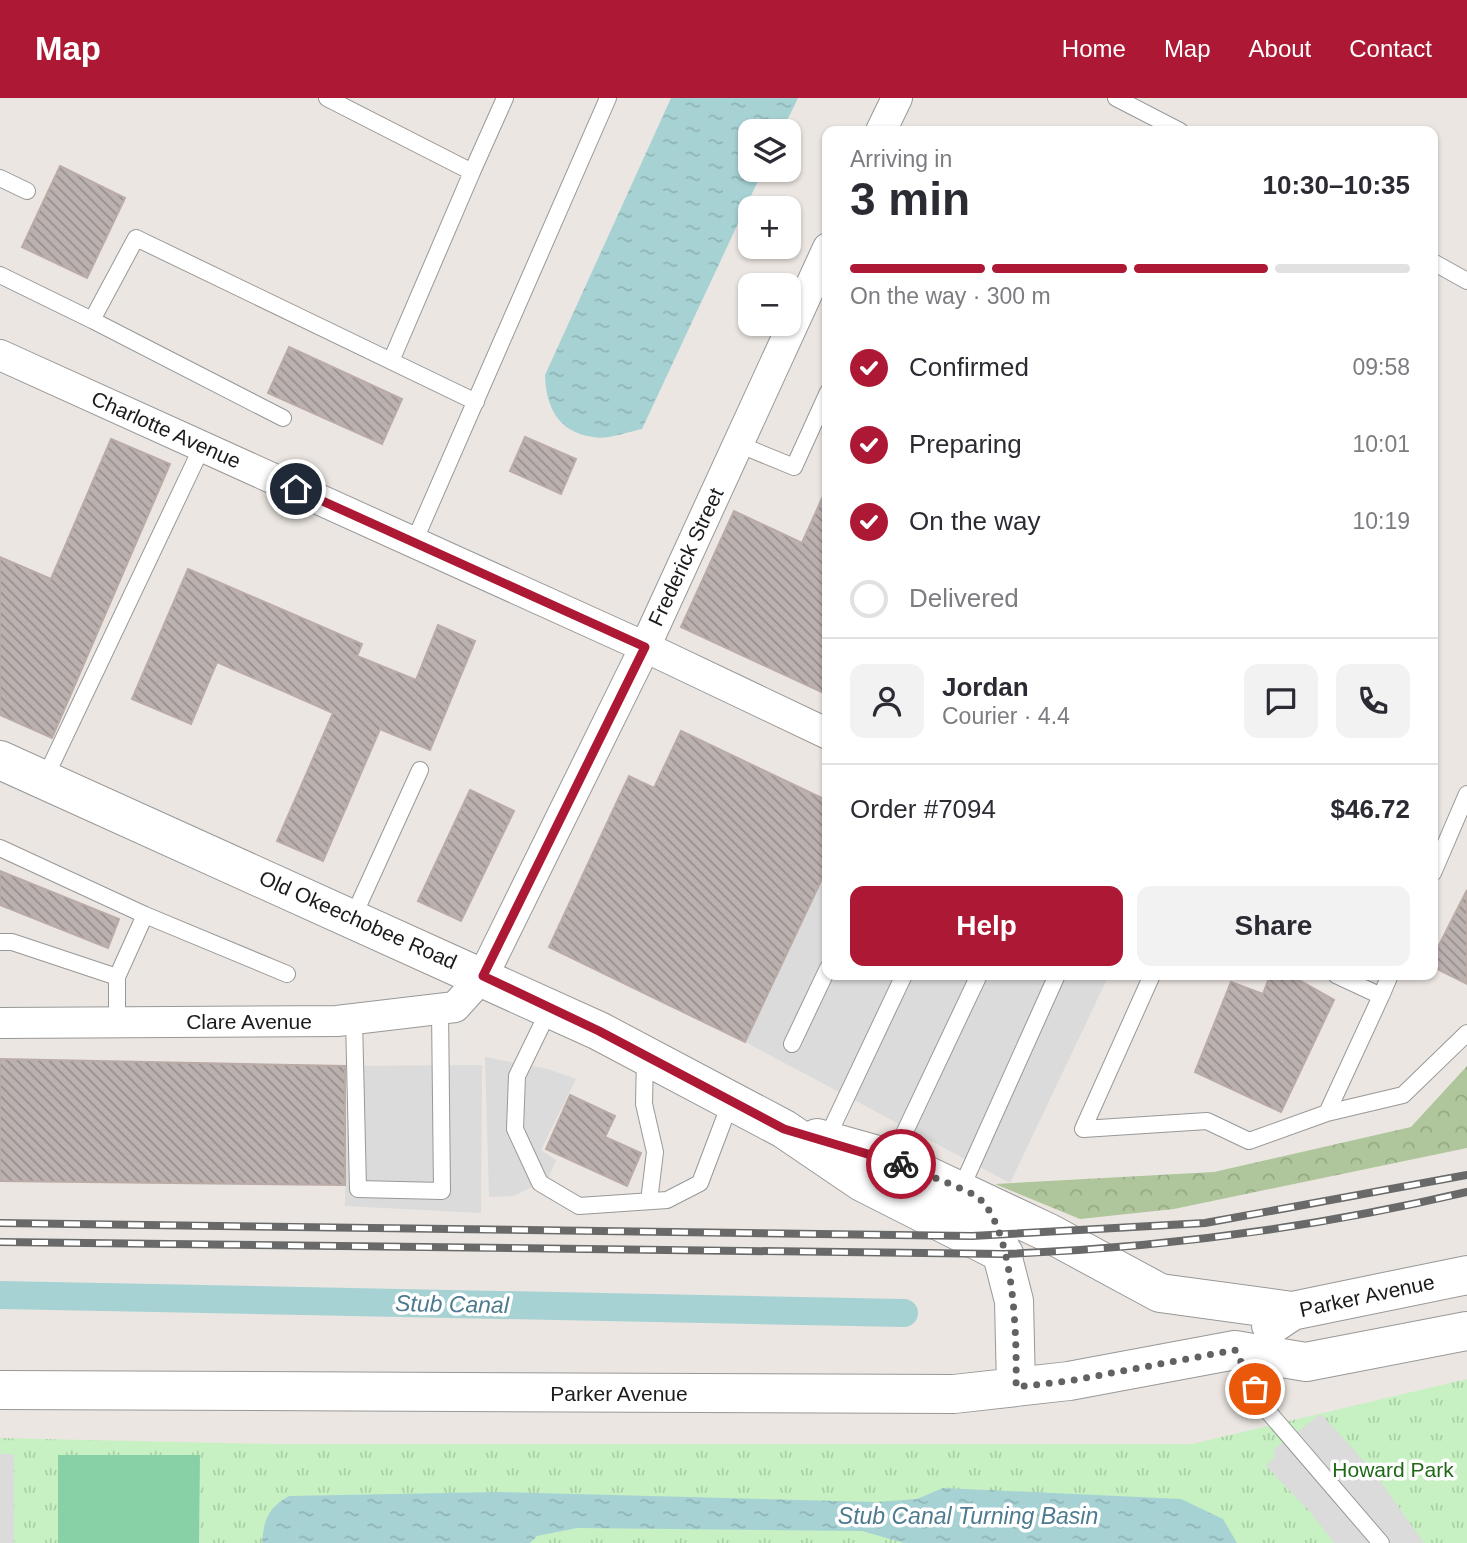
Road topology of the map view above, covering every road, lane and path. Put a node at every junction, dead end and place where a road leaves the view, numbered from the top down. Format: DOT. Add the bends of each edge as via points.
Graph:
graph roads {
  1 [pos="327,98"];
  2 [pos="505,98"];
  3 [pos="608,98"];
  4 [pos="897,98"];
  5 [pos="1116,98"];
  6 [pos="346,102"];
  7 [pos="883,126"];
  8 [pos="1165,126"];
  9 [pos="472,172"];
  10 [pos="0,178"];
  11 [pos="27,191"];
  12 [pos="822,261"];
  13 [pos="1438,265"];
  14 [pos="0,275"];
  15 [pos="1467,281"];
  16 [pos="92,320"];
  17 [pos="0,355"];
  18 [pos="391,360"];
  19 [pos="476,402"];
  20 [pos="822,405"];
  21 [pos="283,418"];
  22 [pos="738,444"];
  23 [pos="202,447"];
  24 [pos="414,542"];
  25 [pos="645,647"];
  26 [pos="822,731"];
  27 [pos="0,760"];
  28 [pos="420,770"];
  29 [pos="44,780"];
  30 [pos="1467,794"];
  31 [pos="0,848"];
  32 [pos="1438,861"];
  33 [pos="145,915"];
  34 [pos="353,918"];
  35 [pos="0,942"];
  36 [pos="287,974"];
  37 [pos="483,976"];
  38 [pos="117,977"];
  39 [pos="822,980"];
  40 [pos="902,980"];
  41 [pos="977,980"];
  42 [pos="1055,980"];
  43 [pos="1150,980"];
  44 [pos="1347,980"];
  45 [pos="1388,980"];
  46 [pos="1381,996"];
  47 [pos="550,1008"];
  48 [pos="440,1009"];
  49 [pos="355,1019"];
  50 [pos="117,1022"];
  51 [pos="0,1023"];
  52 [pos="1467,1033"];
  53 [pos="792,1044"];
  54 [pos="645,1055"];
  55 [pos="731,1101"];
  56 [pos="1327,1113"];
  57 [pos="784,1129"];
  58 [pos="825,1141"];
  59 [pos="892,1160"];
  60 [pos="970,1195"];
  61 [pos="649,1201"];
  62 [pos="1004,1254"];
  63 [pos="1467,1275"];
  64 [pos="1293,1311"];
  65 [pos="1467,1331"];
  66 [pos="1235,1350"];
  67 [pos="1016,1387"];
  68 [pos="0,1390"];
  69 [pos="1381,1543"];
  1 -- 6 [label="lane"];
  2 -- 9 [label="lane"];
  3 -- 19 [label="lane"];
  4 -- 7 [label="street"];
  5 -- 8 [label="lane"];
  6 -- 9 [label="lane"];
  9 -- 18 [label="lane"];
  10 -- 11 [label="lane"];
  12 -- 22 [label="street, Frederick Street"];
  13 -- 15 [label="lane"];
  14 -- 16 [label="lane"];
  16 -- 18 [label="lane" via="136,238"];
  16 -- 21 [label="lane"];
  17 -- 23 [label="street, Charlotte Avenue"];
  18 -- 19 [label="lane"];
  19 -- 24 [label="lane"];
  20 -- 22 [label="lane" via="794,467"];
  22 -- 25 [label="street, Frederick Street"];
  23 -- 24 [label="street, Charlotte Avenue"];
  23 -- 29 [label="lane"];
  24 -- 25 [label="street, Charlotte Avenue"];
  25 -- 26 [label="street, Charlotte Avenue"];
  25 -- 37 [label="street, Frederick Street"];
  27 -- 29 [label="street, Old Okeechobee Road"];
  28 -- 34 [label="lane"];
  29 -- 34 [label="street, Old Okeechobee Road"];
  30 -- 32 [label="lane"];
  31 -- 33 [label="lane"];
  33 -- 36 [label="lane"];
  33 -- 38 [label="lane"];
  34 -- 37 [label="street, Old Okeechobee Road"];
  35 -- 38 [label="lane"];
  37 -- 47 [label="street, Old Okeechobee Road"];
  37 -- 48 [label="street, Clare Avenue" via="455,1007"];
  38 -- 50 [label="lane"];
  39 -- 53 [label="lane"];
  40 -- 58 [label="lane"];
  41 -- 59 [label="lane"];
  42 -- 60 [label="lane"];
  43 -- 56 [label="lane" via="1083,1129 1207,1121 1249,1140"];
  44 -- 46 [label="lane"];
  45 -- 46 [label="lane"];
  46 -- 56 [label="lane"];
  47 -- 54 [label="street, Old Okeechobee Road"];
  47 -- 61 [label="lane" via="517,1076 515,1129 540,1184 579,1206"];
  48 -- 49 [label="street, Clare Avenue"];
  48 -- 49 [label="lane" via="442,1191 358,1189"];
  49 -- 50 [label="street, Clare Avenue"];
  50 -- 51 [label="street, Clare Avenue"];
  52 -- 56 [label="lane" via="1404,1095"];
  54 -- 55 [label="street, Old Okeechobee Road"];
  54 -- 61 [label="lane" via="644,1104 655,1152"];
  55 -- 57 [label="street, Old Okeechobee Road"];
  55 -- 61 [label="lane" via="701,1183 667,1200"];
  57 -- 58 [label="street, Old Okeechobee Road"];
  57 -- 62 [label="street, Old Okeechobee Road" via="862,1182"];
  58 -- 59 [label="street, Old Okeechobee Road"];
  59 -- 60 [label="street, Old Okeechobee Road"];
  60 -- 62 [label="street"];
  60 -- 64 [label="street, Old Okeechobee Road" via="1160,1293"];
  62 -- 67 [label="street" via="1014,1301"];
  63 -- 64 [label="street, Parker Avenue"];
  64 -- 66 [label="street, Parker Avenue"];
  65 -- 66 [label="street, Parker Avenue" via="1306,1362"];
  66 -- 67 [label="street, Parker Avenue"];
  66 -- 69 [label="lane" via="1265,1408"];
  67 -- 68 [label="street, Parker Avenue" via="954,1394 839,1395"];
}
